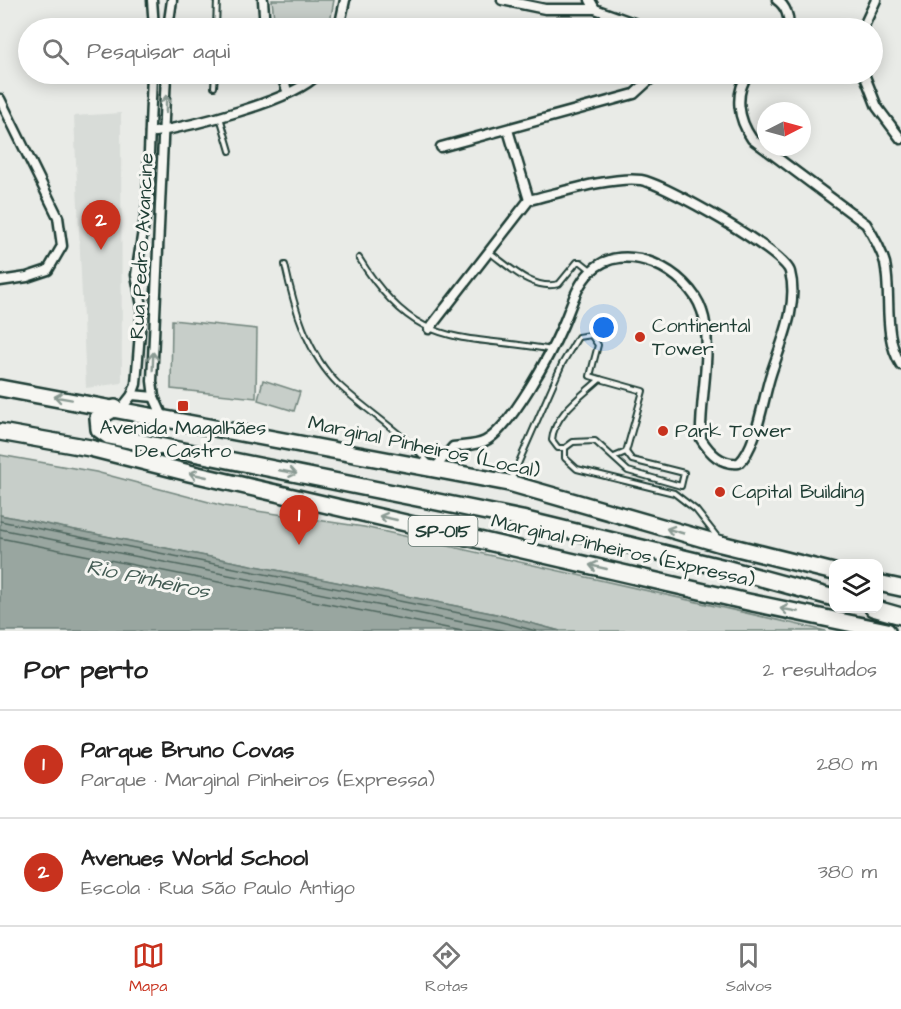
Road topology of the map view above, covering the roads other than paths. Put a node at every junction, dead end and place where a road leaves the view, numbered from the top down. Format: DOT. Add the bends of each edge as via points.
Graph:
graph roads {
  1 [pos="152,0"];
  2 [pos="172,0"];
  3 [pos="218,0"];
  4 [pos="262,0"];
  5 [pos="345,0"];
  6 [pos="502,0"];
  7 [pos="590,0"];
  8 [pos="777,0"];
  9 [pos="876,0"];
  10 [pos="596,9"];
  11 [pos="153,15"];
  12 [pos="153,18"];
  13 [pos="170,18"];
  14 [pos="217,18"];
  15 [pos="264,18"];
  16 [pos="341,18"];
  17 [pos="621,18"];
  18 [pos="788,18"];
  19 [pos="868,18"];
  20 [pos="152,84"];
  21 [pos="166,84"];
  22 [pos="214,84"];
  23 [pos="285,84"];
  24 [pos="305,84"];
  25 [pos="645,84"];
  26 [pos="742,84"];
  27 [pos="868,84"];
  28 [pos="214,87"];
  29 [pos="288,93"];
  30 [pos="0,99"];
  31 [pos="219,115"];
  32 [pos="165,130"];
  33 [pos="508,130"];
  34 [pos="150,133"];
  35 [pos="901,139"];
  36 [pos="441,147"];
  37 [pos="230,151"];
  38 [pos="529,200"];
  39 [pos="488,251"];
  40 [pos="359,258"];
  41 [pos="140,263"];
  42 [pos="285,265"];
  43 [pos="158,268"];
  44 [pos="591,270"];
  45 [pos="0,281"];
  46 [pos="157,288"];
  47 [pos="140,289"];
  48 [pos="429,329"];
  49 [pos="553,350"];
  50 [pos="901,365"];
  51 [pos="600,379"];
  52 [pos="0,388"];
  53 [pos="132,395"];
  54 [pos="154,397"];
  55 [pos="118,408"];
  56 [pos="163,417"];
  57 [pos="0,424"];
  58 [pos="0,432"];
  59 [pos="46,439"];
  60 [pos="565,448"];
  61 [pos="626,452"];
  62 [pos="614,457"];
  63 [pos="434,469"];
  64 [pos="509,483"];
  65 [pos="721,544"];
  66 [pos="829,571"];
  67 [pos="883,584"];
  68 [pos="901,588"];
  69 [pos="829,597"];
  70 [pos="883,612"];
  71 [pos="901,616"];
  72 [pos="887,631"];
  1 -- 11 [label="street"];
  2 -- 13 [label="street"];
  3 -- 14 [label="lane"];
  4 -- 15 [label="street"];
  5 -- 16 [label="street"];
  6 -- 10 [label="street" via="545,9"];
  7 -- 10 [label="street"];
  8 -- 18 [label="street"];
  9 -- 19 [label="street"];
  10 -- 17 [label="street"];
  11 -- 12 [label="street"];
  11 -- 13 [label="street"];
  20 -- 34 [label="street, Rua Pedro Avancine"];
  32 -- 21 [label="street, Rua Pedro Avancine, one-way"];
  22 -- 28 [label="lane"];
  23 -- 29 [label="street"];
  24 -- 29 [label="street"];
  25 -- 33 [label="street" via="634,94"];
  26 -- 50 [label="street" via="741,118 752,139 866,224 878,243 888,291 891,339"];
  27 -- 35 [label="street" via="877,107"];
  29 -- 31 [label="street"];
  30 -- 45 [label="street" via="58,217 62,246 48,270"];
  31 -- 32 [label="street"];
  31 -- 37 [label="lane"];
  32 -- 34 [label="street"];
  32 -- 43 [label="street, Rua Pedro Avancine"];
  33 -- 36 [label="street"];
  33 -- 38 [label="street"];
  34 -- 41 [label="street, Rua Pedro Avancine"];
  38 -- 39 [label="street"];
  38 -- 44 [label="street" via="621,180 642,180 732,227 782,259 793,288 788,321 753,439 739,463 730,464 708,451 701,439 705,328 702,310 681,282 663,267 643,260 624,259"];
  39 -- 44 [label="lane" via="541,285 559,284 577,262"];
  39 -- 48 [label="street"];
  40 -- 48 [label="lane" via="388,298"];
  41 -- 43 [label="street" via="148,262"];
  41 -- 47 [label="street, Rua Pedro Avancine" via="136,275"];
  42 -- 63 [label="lane" via="303,330 325,367 338,384 393,428"];
  43 -- 46 [label="street, Rua Pedro Avancine"];
  44 -- 49 [label="street" via="580,284"];
  46 -- 47 [label="street"];
  54 -- 46 [label="street, Rua Pedro Avancine, one-way"];
  47 -- 53 [label="street, Rua Pedro Avancine" via="142,306"];
  48 -- 49 [label="lane" via="459,339"];
  49 -- 63 [label="street" via="500,431 477,445 453,447"];
  51 -- 60 [label="lane" via="560,417 553,430 552,440 558,448"];
  51 -- 61 [label="lane" via="643,390"];
  51 -- 64 [label="lane" via="590,376 598,345 591,334 578,337 561,364"];
  55 -- 52 [label="highway, Marginal Pinheiros (Local), one-way"];
  53 -- 54 [label="street"];
  53 -- 55 [label="street, Rua Pedro Avancine"];
  54 -- 56 [label="street, Rua Pedro Avancine"];
  55 -- 56 [label="highway, Marginal Pinheiros (Local)"];
  55 -- 69 [label="highway, one-way" via="98,418 99,429 109,436 522,519"];
  56 -- 63 [label="highway, Marginal Pinheiros (Local)"];
  57 -- 59 [label="highway"];
  58 -- 59 [label="highway, Marginal Pinheiros (Expressa) / SP-015"];
  72 -- 59 [label="highway, Marginal Pinheiros (Expressa) / SP-015, one-way"];
  60 -- 62 [label="lane" via="573,442 595,441"];
  60 -- 65 [label="lane" via="565,458 577,469 674,493 696,510"];
  61 -- 62 [label="lane"];
  61 -- 62 [label="lane" via="632,460 684,473 681,486 628,471"];
  63 -- 64 [label="highway, Marginal Pinheiros (Local)"];
  65 -- 64 [label="highway, Marginal Pinheiros (Local), one-way"];
  65 -- 66 [label="highway, Marginal Pinheiros (Local)"];
  67 -- 68 [label="highway"];
  70 -- 71 [label="highway"];
}
